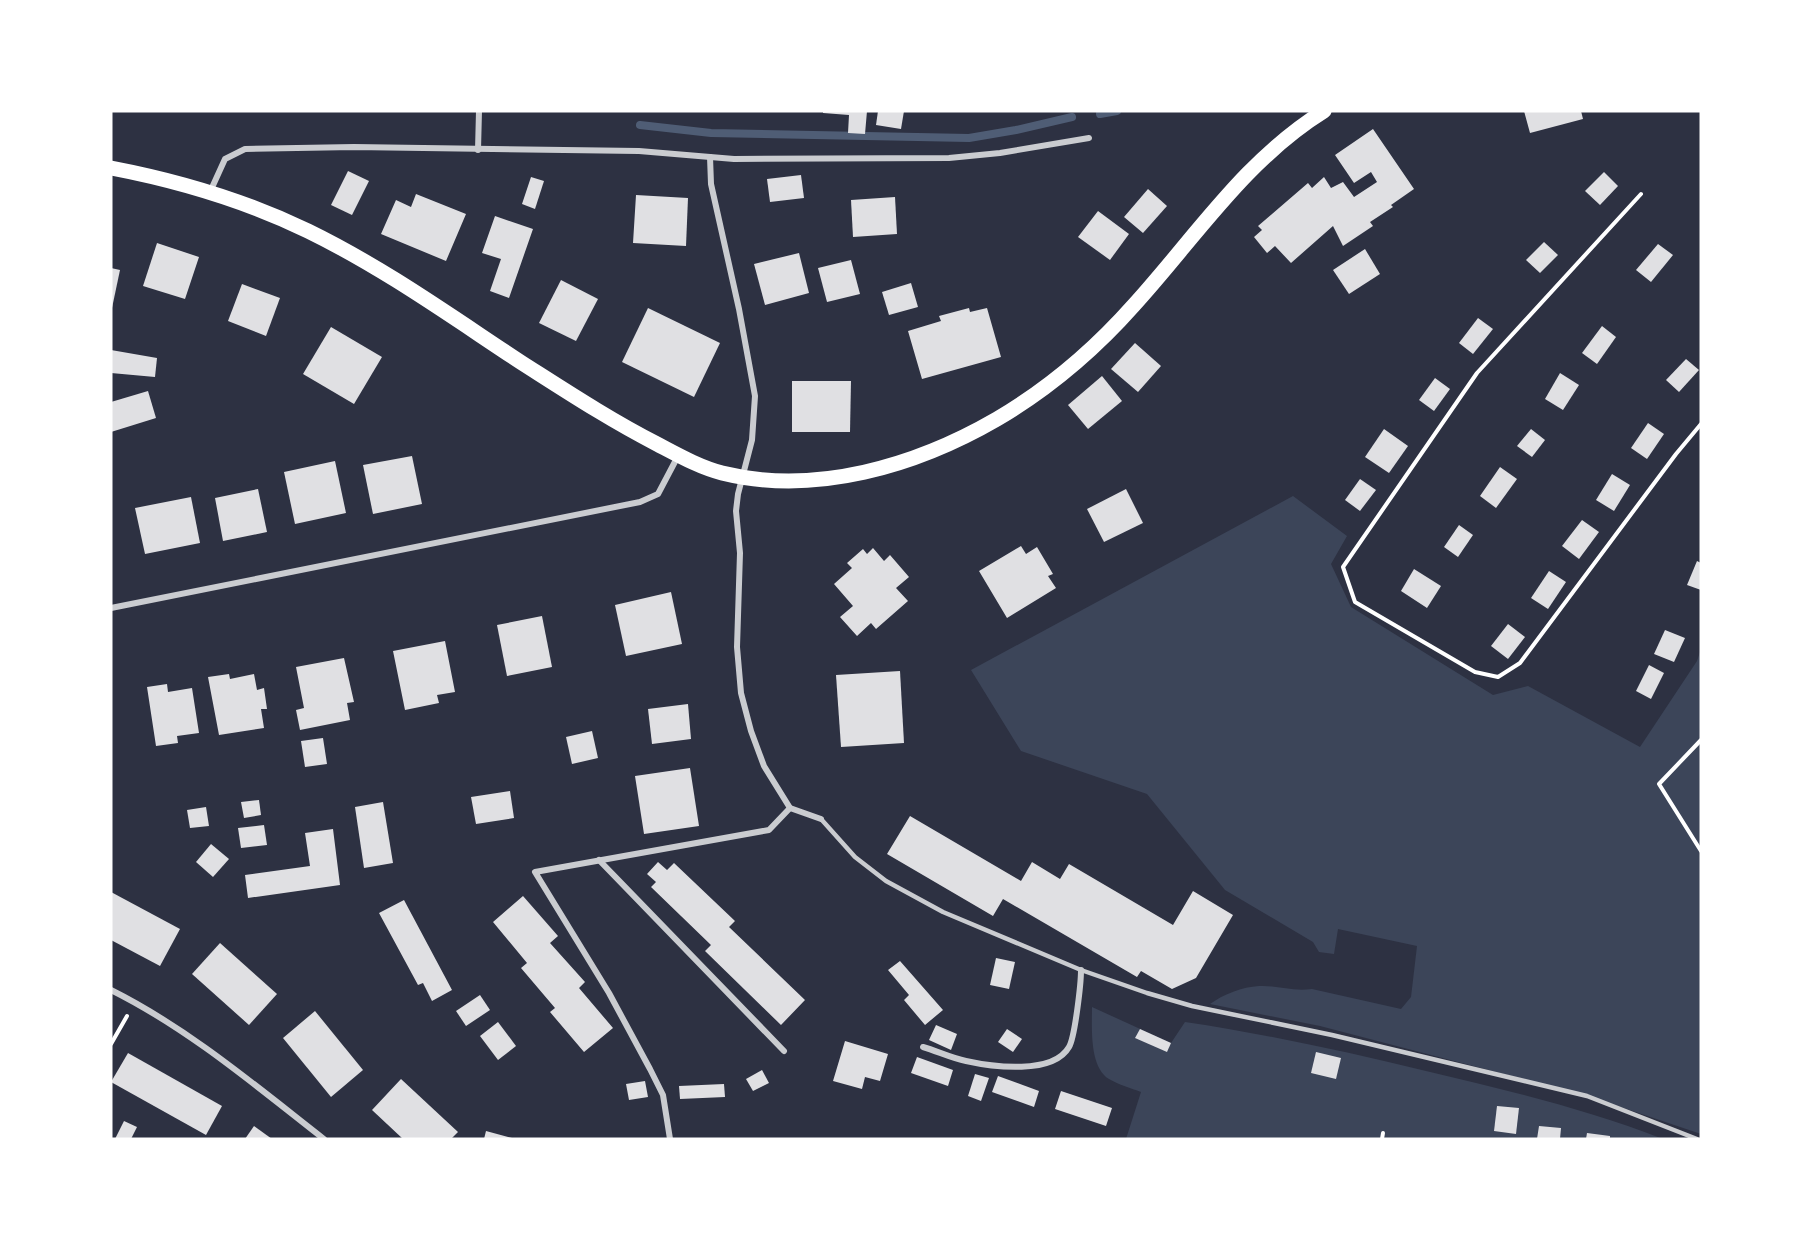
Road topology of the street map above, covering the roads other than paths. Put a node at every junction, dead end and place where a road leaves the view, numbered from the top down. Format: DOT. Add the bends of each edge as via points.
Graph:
graph roads {
  1 [pos="479,111"];
  2 [pos="1324,111"];
  3 [pos="1089,138"];
  4 [pos="478,150"];
  5 [pos="710,157"];
  6 [pos="111,168"];
  7 [pos="210,192"];
  8 [pos="678,456"];
  9 [pos="742,477"];
  10 [pos="111,608"];
  11 [pos="790,807"];
  12 [pos="820,819"];
  13 [pos="599,860"];
  14 [pos="1082,970"];
  15 [pos="111,990"];
  16 [pos="922,1047"];
  17 [pos="784,1051"];
  18 [pos="324,1139"];
  19 [pos="670,1139"];
  20 [pos="1697,1139"];
  1 -- 4 [label="street"];
  2 -- 9 [label="main road" via="1248,172 1133,307 1099,340 1055,379 997,419 958,440 888,466 813,480"];
  3 -- 5 [label="street" via="949,158"];
  4 -- 5 [label="street" via="639,151"];
  4 -- 7 [label="street" via="244,149 225,159"];
  5 -- 9 [label="street" via="711,184 755,396 752,440"];
  6 -- 7 [label="main road"];
  7 -- 8 [label="main road" via="275,216 340,247 589,406"];
  8 -- 9 [label="main road"];
  8 -- 10 [label="street" via="658,494 640,502"];
  9 -- 11 [label="street" via="736,511 740,553 736,647 741,693 764,766"];
  11 -- 12 [label="street"];
  11 -- 13 [label="street" via="769,830"];
  12 -- 14 [label="lane" via="855,857 886,881 943,912"];
  13 -- 17 [label="street"];
  13 -- 19 [label="street" via="535,872 609,993 663,1095"];
  14 -- 16 [label="street" via="1070,1046 1059,1059 1040,1066 1007,1065 965,1061"];
  14 -- 20 [label="lane" via="1192,1006 1587,1096"];
  15 -- 18 [label="street" via="189,1035"];
}
